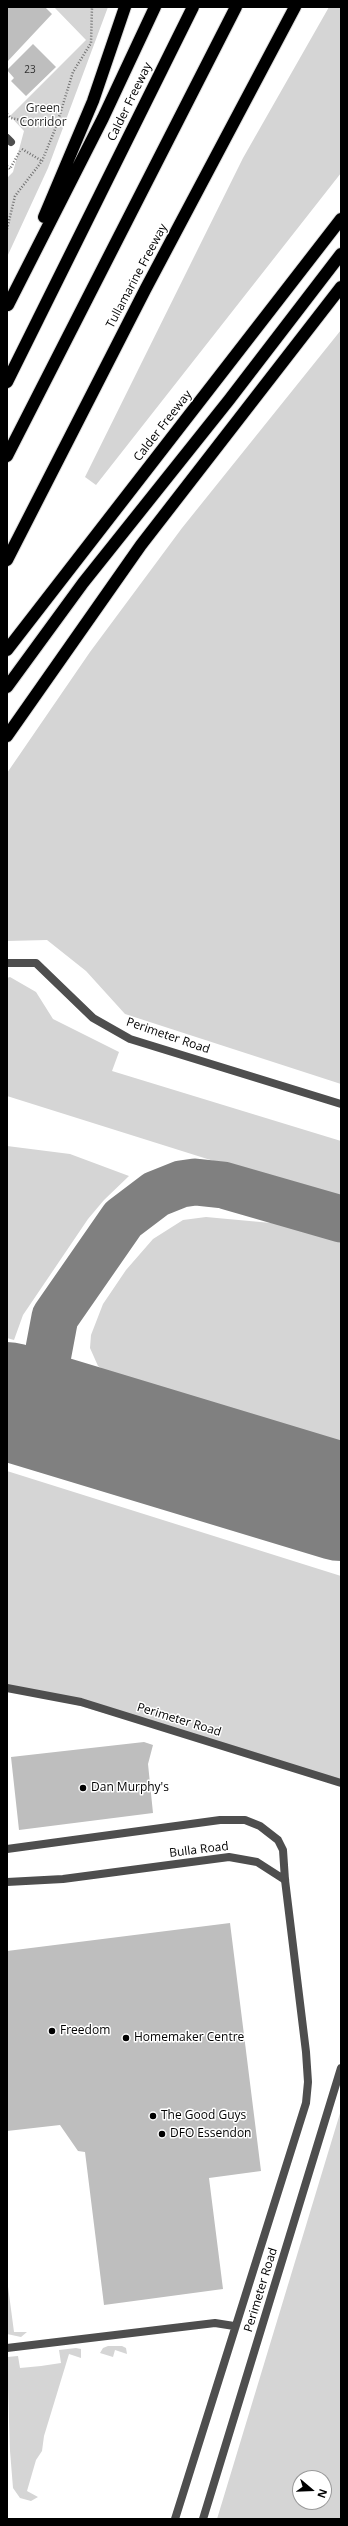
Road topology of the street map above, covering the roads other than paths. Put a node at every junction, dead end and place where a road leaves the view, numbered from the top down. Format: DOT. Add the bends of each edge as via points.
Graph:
graph roads {
  1 [pos="125,7"];
  2 [pos="155,7"];
  3 [pos="193,7"];
  4 [pos="236,7"];
  5 [pos="295,7"];
  6 [pos="341,219"];
  7 [pos="341,254"];
  8 [pos="341,287"];
  9 [pos="7,306"];
  10 [pos="7,382"];
  11 [pos="7,456"];
  12 [pos="7,560"];
  13 [pos="7,650"];
  14 [pos="7,687"];
  15 [pos="7,736"];
  16 [pos="7,963"];
  17 [pos="341,1104"];
  18 [pos="7,1688"];
  19 [pos="341,1783"];
  20 [pos="7,1849"];
  21 [pos="285,1880"];
  22 [pos="7,1882"];
  23 [pos="341,2068"];
  24 [pos="234,2326"];
  25 [pos="7,2348"];
  26 [pos="174,2519"];
  27 [pos="203,2519"];
  1 -- 9 [label="highway" via="93,101"];
  2 -- 9 [label="highway" via="103,118"];
  3 -- 10 [label="highway, Calder Freeway"];
  4 -- 11 [label="highway"];
  5 -- 12 [label="highway, Tullamarine Freeway" via="145,290"];
  6 -- 13 [label="highway, Calder Freeway"];
  7 -- 14 [label="highway" via="83,583"];
  8 -- 15 [label="highway" via="141,545"];
  16 -- 17 [label="street, Perimeter Road" via="36,963 93,1018 130,1039"];
  18 -- 19 [label="street, Perimeter Road" via="81,1702"];
  20 -- 21 [label="street" via="220,1820 245,1820 260,1826 278,1840 283,1850"];
  21 -- 22 [label="street, Bulla Road" via="257,1862 229,1857 63,1879"];
  21 -- 24 [label="street" via="306,2052 306,2103"];
  23 -- 27 [label="street, Perimeter Road"];
  24 -- 25 [label="street" via="215,2323"];
  24 -- 26 [label="street"];
}
